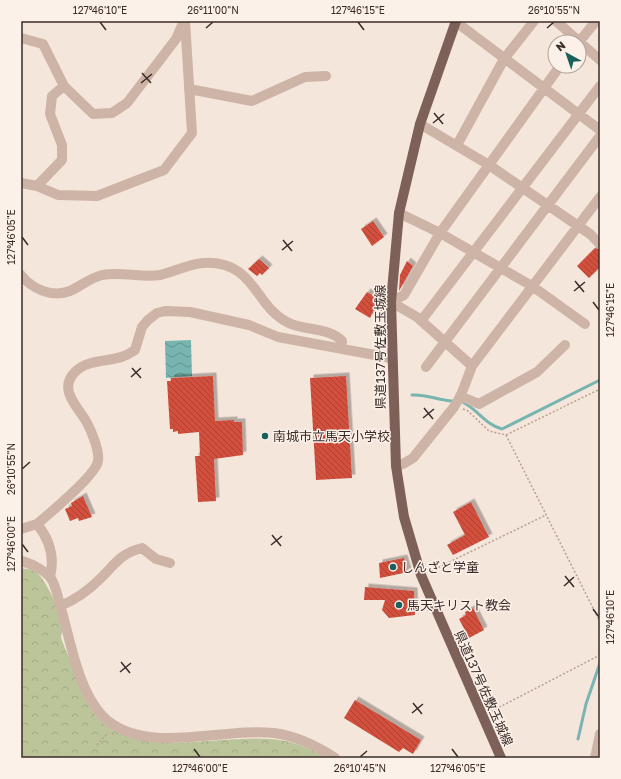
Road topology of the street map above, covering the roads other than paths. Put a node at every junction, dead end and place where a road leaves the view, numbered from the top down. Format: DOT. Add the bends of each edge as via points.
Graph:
graph roads {
  1 [pos="185,21"];
  2 [pos="456,21"];
  3 [pos="534,21"];
  4 [pos="556,21"];
  5 [pos="596,21"];
  6 [pos="570,34"];
  7 [pos="585,34"];
  8 [pos="21,38"];
  9 [pos="587,49"];
  10 [pos="504,59"];
  11 [pos="600,60"];
  12 [pos="554,74"];
  13 [pos="326,76"];
  14 [pos="64,86"];
  15 [pos="544,86"];
  16 [pos="600,86"];
  17 [pos="189,89"];
  18 [pos="578,115"];
  19 [pos="420,124"];
  20 [pos="600,130"];
  21 [pos="600,136"];
  22 [pos="457,145"];
  23 [pos="489,165"];
  24 [pos="21,183"];
  25 [pos="37,186"];
  26 [pos="521,188"];
  27 [pos="600,197"];
  28 [pos="546,205"];
  29 [pos="399,212"];
  30 [pos="576,226"];
  31 [pos="440,233"];
  32 [pos="600,244"];
  33 [pos="473,253"];
  34 [pos="500,269"];
  35 [pos="21,275"];
  36 [pos="532,286"];
  37 [pos="391,302"];
  38 [pos="421,321"];
  39 [pos="585,324"];
  40 [pos="446,343"];
  41 [pos="565,345"];
  42 [pos="341,349"];
  43 [pos="391,358"];
  44 [pos="426,366"];
  45 [pos="472,366"];
  46 [pos="460,396"];
  47 [pos="396,466"];
  48 [pos="37,524"];
  49 [pos="21,529"];
  50 [pos="21,561"];
  51 [pos="170,563"];
  52 [pos="50,577"];
  53 [pos="60,606"];
  54 [pos="600,734"];
  55 [pos="335,758"];
  56 [pos="501,758"];
  57 [pos="594,758"];
  1 -- 14 [label="street" via="176,39 127,103 112,113 93,114"];
  1 -- 17 [label="street"];
  2 -- 10 [label="street"];
  2 -- 19 [label="main road, 県道137号佐敷玉城線"];
  3 -- 10 [label="street"];
  4 -- 6 [label="street"];
  5 -- 7 [label="street"];
  8 -- 14 [label="street" via="43,44"];
  9 -- 11 [label="street"];
  10 -- 15 [label="street"];
  10 -- 22 [label="street"];
  12 -- 15 [label="street"];
  13 -- 17 [label="street" via="305,77 252,101"];
  14 -- 25 [label="street" via="52,96 50,114 62,145 62,160"];
  15 -- 18 [label="street"];
  15 -- 23 [label="street"];
  16 -- 18 [label="street"];
  17 -- 25 [label="street" via="192,133 164,170 97,196 58,195"];
  18 -- 20 [label="street"];
  18 -- 26 [label="street"];
  19 -- 22 [label="street"];
  19 -- 29 [label="main road, 県道137号佐敷玉城線"];
  21 -- 28 [label="street"];
  22 -- 23 [label="street"];
  23 -- 26 [label="street"];
  23 -- 31 [label="street"];
  24 -- 25 [label="street"];
  26 -- 28 [label="street"];
  26 -- 33 [label="street"];
  27 -- 30 [label="street"];
  28 -- 30 [label="street"];
  28 -- 34 [label="street"];
  29 -- 31 [label="street"];
  29 -- 37 [label="main road, 県道137号佐敷玉城線"];
  30 -- 32 [label="street"];
  30 -- 36 [label="street"];
  31 -- 33 [label="street"];
  31 -- 37 [label="street" via="404,295"];
  33 -- 34 [label="street"];
  33 -- 38 [label="street"];
  34 -- 36 [label="street"];
  34 -- 40 [label="street"];
  35 -- 42 [label="street" via="33,287 45,292 59,293 69,291 102,275 159,275 202,264 215,264 233,269 244,276 278,316 300,328 330,333 342,341"];
  36 -- 39 [label="street"];
  36 -- 45 [label="street"];
  37 -- 38 [label="street"];
  37 -- 43 [label="main road, 県道137号佐敷玉城線"];
  38 -- 40 [label="street"];
  40 -- 44 [label="street"];
  40 -- 45 [label="street"];
  41 -- 46 [label="street" via="538,372 479,404"];
  42 -- 43 [label="street"];
  42 -- 48 [label="street" via="278,337 249,325 190,312 157,313 142,327 135,350 124,356 84,366 74,372 68,385 69,396 91,432 98,460 95,469 84,481"];
  43 -- 47 [label="main road, 県道137号佐敷玉城線"];
  45 -- 46 [label="street"];
  46 -- 47 [label="street" via="413,458"];
  47 -- 56 [label="main road, 県道137号佐敷玉城線" via="404,517 421,575"];
  48 -- 49 [label="street"];
  48 -- 52 [label="street" via="45,534 52,556"];
  50 -- 52 [label="street"];
  51 -- 53 [label="street" via="156,559 142,548 136,550 115,561 90,588"];
  52 -- 53 [label="street"];
  53 -- 55 [label="street" via="81,678 99,710 115,726 142,736 160,738 229,733 275,734 308,744"];
  54 -- 57 [label="street"];
}
